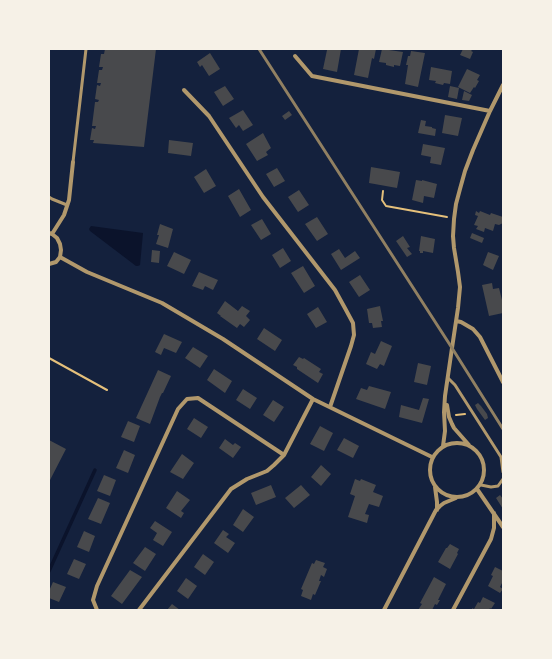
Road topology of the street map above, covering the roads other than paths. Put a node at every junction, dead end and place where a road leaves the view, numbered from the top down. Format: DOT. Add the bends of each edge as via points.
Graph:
graph roads {
  1 [pos="86,49"];
  2 [pos="295,56"];
  3 [pos="503,85"];
  4 [pos="184,90"];
  5 [pos="490,111"];
  6 [pos="72,162"];
  7 [pos="49,197"];
  8 [pos="68,205"];
  9 [pos="51,234"];
  10 [pos="60,257"];
  11 [pos="49,264"];
  12 [pos="456,321"];
  13 [pos="501,374"];
  14 [pos="448,378"];
  15 [pos="503,382"];
  16 [pos="446,396"];
  17 [pos="313,399"];
  18 [pos="330,407"];
  19 [pos="444,446"];
  20 [pos="470,446"];
  21 [pos="284,455"];
  22 [pos="432,458"];
  23 [pos="503,472"];
  24 [pos="503,479"];
  25 [pos="434,485"];
  26 [pos="481,485"];
  27 [pos="477,489"];
  28 [pos="457,498"];
  29 [pos="436,510"];
  30 [pos="494,513"];
  31 [pos="503,527"];
  32 [pos="97,610"];
  33 [pos="140,610"];
  34 [pos="384,610"];
  35 [pos="453,610"];
  1 -- 6 [label="lane"];
  2 -- 5 [label="street" via="312,76"];
  3 -- 5 [label="street"];
  4 -- 18 [label="street" via="209,116 263,197 335,290 350,317 354,335"];
  5 -- 12 [label="street" via="465,171 454,219 453,242 460,288"];
  6 -- 8 [label="street"];
  7 -- 8 [label="lane"];
  8 -- 9 [label="street"];
  9 -- 10 [label="street" via="60,244"];
  10 -- 11 [label="street" via="56,262"];
  10 -- 17 [label="street" via="87,272 162,303 223,339"];
  12 -- 13 [label="street" via="472,329 480,337"];
  12 -- 14 [label="street"];
  13 -- 15 [label="street"];
  14 -- 16 [label="street"];
  14 -- 23 [label="lane" via="501,457"];
  16 -- 19 [label="street"];
  16 -- 20 [label="street" via="452,424"];
  17 -- 18 [label="street"];
  17 -- 21 [label="street"];
  18 -- 22 [label="street"];
  19 -- 20 [label="street" via="461,443"];
  19 -- 22 [label="street"];
  20 -- 26 [label="street" via="482,458 484,476"];
  21 -- 32 [label="street" via="198,398 187,399 178,409 97,586 93,600"];
  21 -- 33 [label="street" via="267,471 231,489"];
  22 -- 25 [label="street" via="430,474"];
  24 -- 26 [label="lane" via="498,486"];
  25 -- 28 [label="street" via="444,495"];
  25 -- 29 [label="street" via="437,497"];
  26 -- 27 [label="street"];
  27 -- 28 [label="street" via="470,495"];
  27 -- 30 [label="street"];
  28 -- 29 [label="street" via="444,503"];
  29 -- 34 [label="street"];
  30 -- 31 [label="street"];
  30 -- 35 [label="street" via="493,533 488,545"];
}
